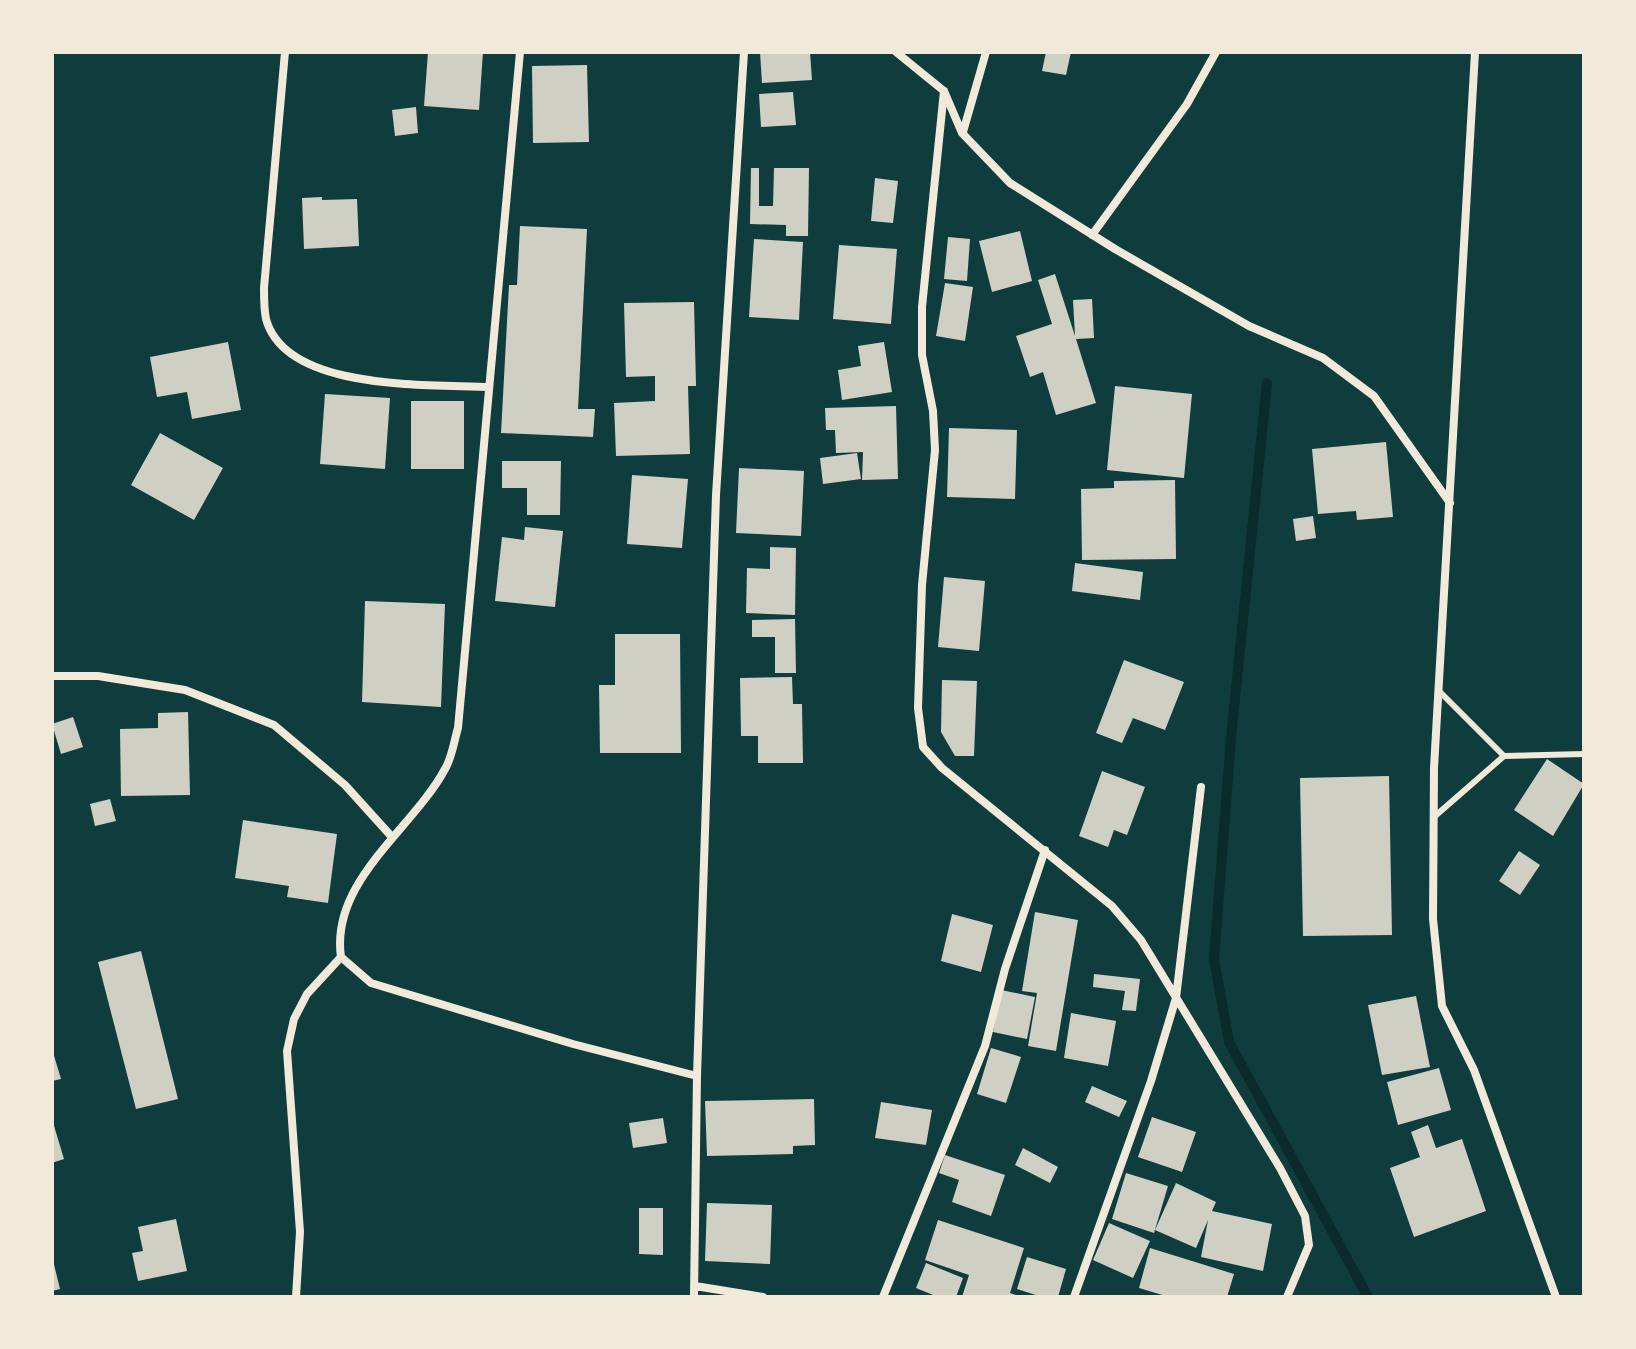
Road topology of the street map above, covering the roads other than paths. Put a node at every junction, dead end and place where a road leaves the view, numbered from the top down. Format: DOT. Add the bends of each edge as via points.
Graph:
graph roads {
  1 [pos="285,52"];
  2 [pos="520,52"];
  3 [pos="744,52"];
  4 [pos="896,52"];
  5 [pos="986,52"];
  6 [pos="1216,52"];
  7 [pos="1475,52"];
  8 [pos="944,91"];
  9 [pos="962,133"];
  10 [pos="1092,235"];
  11 [pos="489,387"];
  12 [pos="1450,503"];
  13 [pos="52,676"];
  14 [pos="1439,690"];
  15 [pos="1584,754"];
  16 [pos="1504,756"];
  17 [pos="1201,787"];
  18 [pos="1434,817"];
  19 [pos="392,837"];
  20 [pos="1045,850"];
  21 [pos="341,957"];
  22 [pos="1176,998"];
  23 [pos="697,1076"];
  24 [pos="695,1286"];
  25 [pos="296,1297"];
  26 [pos="694,1297"];
  27 [pos="763,1297"];
  28 [pos="883,1297"];
  29 [pos="1074,1297"];
  30 [pos="1287,1297"];
  31 [pos="1556,1297"];
  1 -- 11 [label="street" via="264,288 266,321 286,348 319,371 355,379"];
  2 -- 11 [label="street"];
  3 -- 23 [label="street" via="716,495"];
  4 -- 8 [label="street"];
  5 -- 9 [label="street"];
  6 -- 10 [label="street" via="1187,104"];
  7 -- 12 [label="street"];
  8 -- 9 [label="street"];
  8 -- 20 [label="street" via="922,307 922,355 935,450 922,585 918,708 923,747"];
  9 -- 10 [label="street" via="1010,183"];
  10 -- 12 [label="street" via="1249,326 1323,358 1374,396"];
  11 -- 19 [label="street" via="458,728 446,769"];
  12 -- 14 [label="street"];
  13 -- 19 [label="street" via="98,676 185,690 274,725 345,785"];
  14 -- 16 [label="lane"];
  14 -- 18 [label="street"];
  15 -- 16 [label="lane"];
  16 -- 18 [label="lane"];
  17 -- 22 [label="street"];
  18 -- 31 [label="street" via="1433,919 1442,1006 1474,1070"];
  19 -- 21 [label="street" via="354,892 337,934"];
  20 -- 22 [label="street" via="1112,906 1141,940"];
  20 -- 28 [label="street" via="985,1046"];
  21 -- 23 [label="street" via="371,983"];
  21 -- 25 [label="street" via="307,994 287,1051 300,1232"];
  22 -- 29 [label="street"];
  22 -- 30 [label="street" via="1305,1216 1309,1245"];
  23 -- 24 [label="street"];
  24 -- 26 [label="street"];
  24 -- 27 [label="street"];
}
